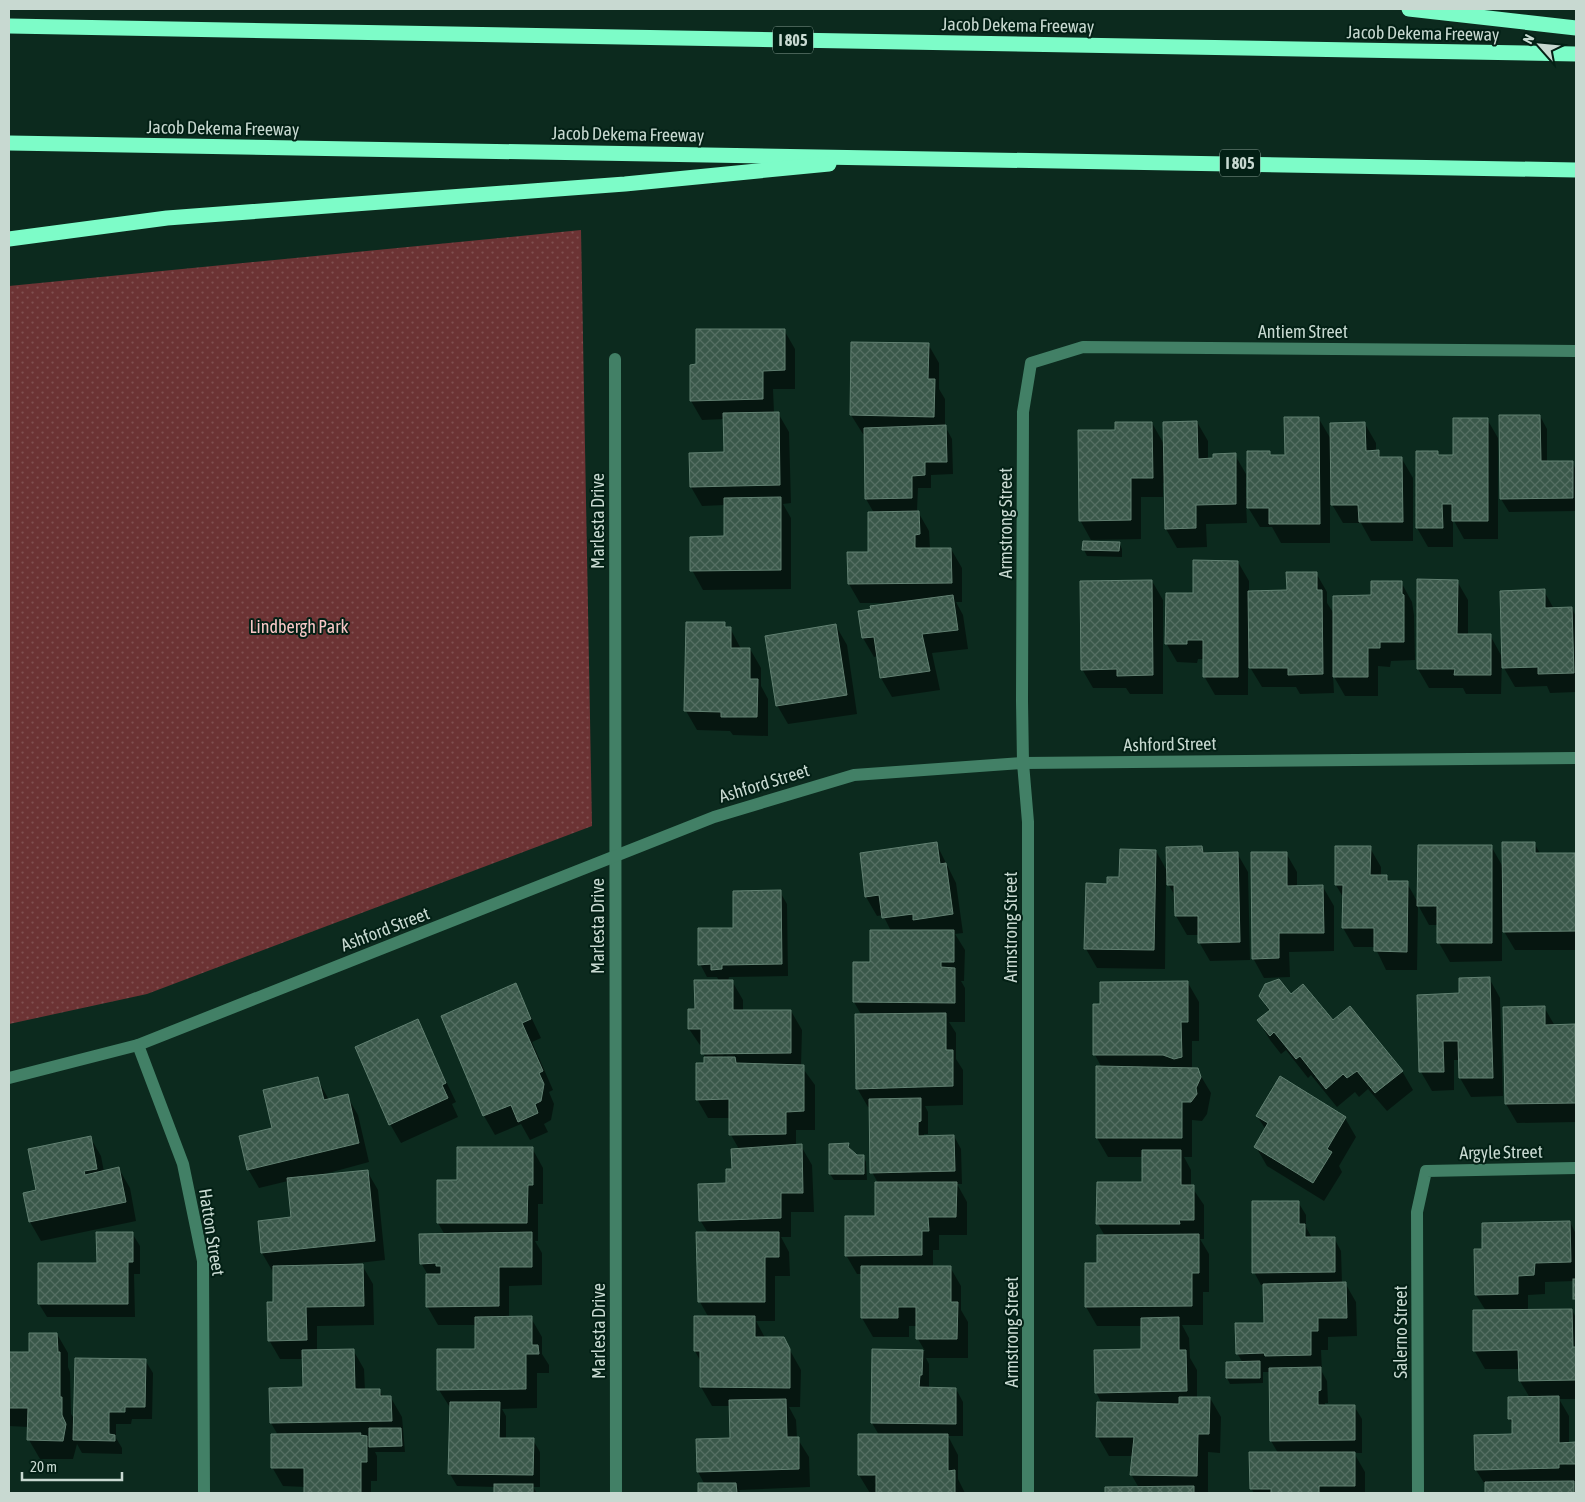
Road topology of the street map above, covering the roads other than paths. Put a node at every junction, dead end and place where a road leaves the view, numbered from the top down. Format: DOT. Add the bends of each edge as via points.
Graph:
graph roads {
  1 [pos="1409,9"];
  2 [pos="9,26"];
  3 [pos="1576,28"];
  4 [pos="1576,54"];
  5 [pos="9,143"];
  6 [pos="903,157"];
  7 [pos="1576,170"];
  8 [pos="9,239"];
  9 [pos="1576,351"];
  10 [pos="615,359"];
  11 [pos="1031,363"];
  12 [pos="1576,758"];
  13 [pos="1023,763"];
  14 [pos="614,858"];
  15 [pos="138,1046"];
  16 [pos="9,1078"];
  17 [pos="1576,1168"];
  18 [pos="1426,1171"];
  19 [pos="204,1493"];
  20 [pos="616,1493"];
  21 [pos="1028,1493"];
  22 [pos="1418,1493"];
  1 -- 3 [label="highway"];
  2 -- 4 [label="highway, Jacob Dekema Freeway / I 805"];
  5 -- 6 [label="highway, Jacob Dekema Freeway / I 805"];
  6 -- 7 [label="highway, Jacob Dekema Freeway / I 805"];
  6 -- 8 [label="highway" via="625,184 167,218"];
  9 -- 11 [label="street, Antiem Street" via="1083,348"];
  10 -- 14 [label="street, Marlesta Drive"];
  11 -- 13 [label="street, Armstrong Street" via="1023,412"];
  12 -- 13 [label="street, Ashford Street"];
  13 -- 14 [label="street, Ashford Street" via="854,775 714,817"];
  13 -- 21 [label="street, Armstrong Street" via="1028,822"];
  14 -- 15 [label="street, Ashford Street"];
  14 -- 20 [label="street, Marlesta Drive"];
  15 -- 16 [label="street, Ashford Street"];
  15 -- 19 [label="street, Hatton Street" via="183,1164 203,1261"];
  17 -- 18 [label="street, Argyle Street"];
  18 -- 22 [label="street, Salerno Street" via="1417,1212"];
}
